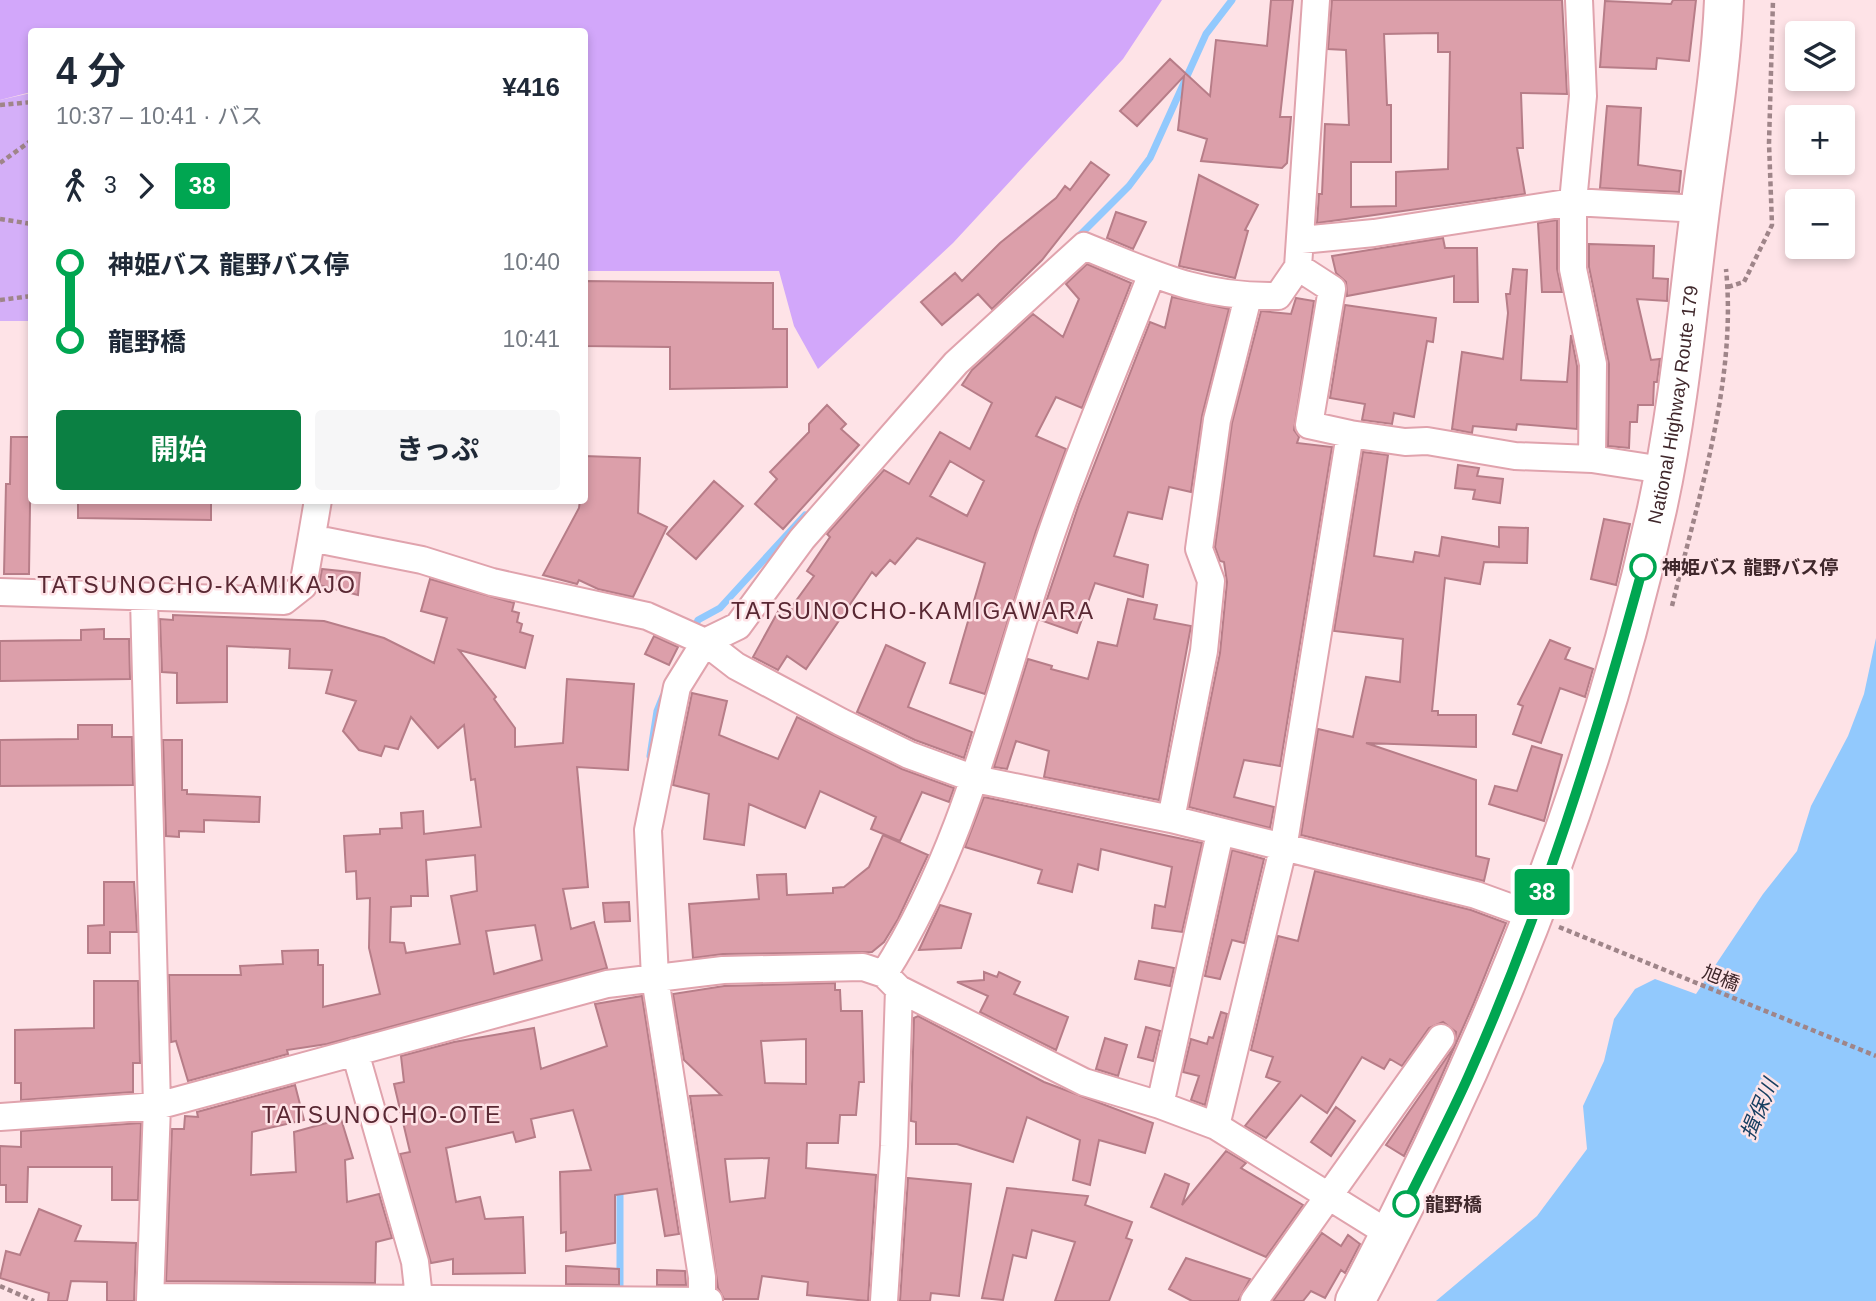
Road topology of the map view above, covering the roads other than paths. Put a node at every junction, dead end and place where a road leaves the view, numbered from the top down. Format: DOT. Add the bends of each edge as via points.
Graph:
graph roads {
  1 [pos="1316,0"];
  2 [pos="1579,0"];
  3 [pos="1724,0"];
  4 [pos="1573,202"];
  5 [pos="1700,209"];
  6 [pos="1301,240"];
  7 [pos="1298,268"];
  8 [pos="1151,275"];
  9 [pos="1248,297"];
  10 [pos="1350,433"];
  11 [pos="1592,459"];
  12 [pos="1663,470"];
  13 [pos="317,504"];
  14 [pos="311,541"];
  15 [pos="0,592"];
  16 [pos="144,599"];
  17 [pos="705,642"];
  18 [pos="975,779"];
  19 [pos="1171,819"];
  20 [pos="1220,833"];
  21 [pos="1283,849"];
  22 [pos="1544,920"];
  23 [pos="648,979"];
  24 [pos="892,981"];
  25 [pos="1441,1038"];
  26 [pos="355,1052"];
  27 [pos="1160,1105"];
  28 [pos="157,1106"];
  29 [pos="0,1117"];
  30 [pos="1216,1126"];
  31 [pos="1328,1196"];
  32 [pos="1391,1235"];
  33 [pos="150,1299"];
  34 [pos="409,1299"];
  35 [pos="704,1300"];
  36 [pos="884,1301"];
  37 [pos="1254,1301"];
  38 [pos="1355,1301"];
  1 -- 6 [label="street"];
  2 -- 4 [label="street" via="1583,96"];
  3 -- 5 [label="highway, National Highway Route 179"];
  4 -- 5 [label="street"];
  4 -- 6 [label="street"];
  4 -- 11 [label="street" via="1573,269 1593,364"];
  5 -- 12 [label="highway, National Highway Route 179" via="1675,414"];
  6 -- 7 [label="street"];
  7 -- 9 [label="street" via="1278,296"];
  7 -- 10 [label="street" via="1332,289 1309,425"];
  8 -- 9 [label="street" via="1207,292"];
  8 -- 17 [label="street" via="1084,246 956,363 802,539 738,626"];
  8 -- 18 [label="street" via="1038,571"];
  9 -- 19 [label="street" via="1217,420 1199,549 1211,581 1204,651"];
  10 -- 11 [label="street" via="1515,456"];
  10 -- 21 [label="street"];
  11 -- 12 [label="street"];
  12 -- 22 [label="highway, National Highway Route 179" via="1643,567"];
  13 -- 14 [label="street"];
  14 -- 16 [label="street" via="303,586 284,601"];
  14 -- 17 [label="street" via="422,560 492,582 647,616"];
  15 -- 16 [label="street"];
  16 -- 28 [label="street"];
  17 -- 18 [label="street" via="736,666 841,722 909,755"];
  17 -- 23 [label="street" via="677,687 648,830"];
  18 -- 19 [label="street"];
  18 -- 24 [label="street" via="947,857 904,943"];
  19 -- 20 [label="street"];
  20 -- 21 [label="street"];
  20 -- 27 [label="street"];
  21 -- 22 [label="street" via="1476,895"];
  21 -- 30 [label="street"];
  22 -- 32 [label="highway, National Highway Route 179"];
  23 -- 24 [label="street" via="723,970 863,967"];
  23 -- 26 [label="street" via="607,984"];
  23 -- 35 [label="street"];
  24 -- 27 [label="street" via="1084,1082"];
  24 -- 36 [label="street" via="894,1146"];
  25 -- 31 [label="street"];
  26 -- 28 [label="street"];
  26 -- 34 [label="street" via="415,1262"];
  27 -- 30 [label="street"];
  28 -- 29 [label="street"];
  28 -- 33 [label="street"];
  30 -- 31 [label="street"];
  31 -- 32 [label="street"];
  31 -- 37 [label="street"];
  32 -- 38 [label="highway, National Highway Route 179"];
  33 -- 34 [label="street"];
  34 -- 35 [label="street"];
}
